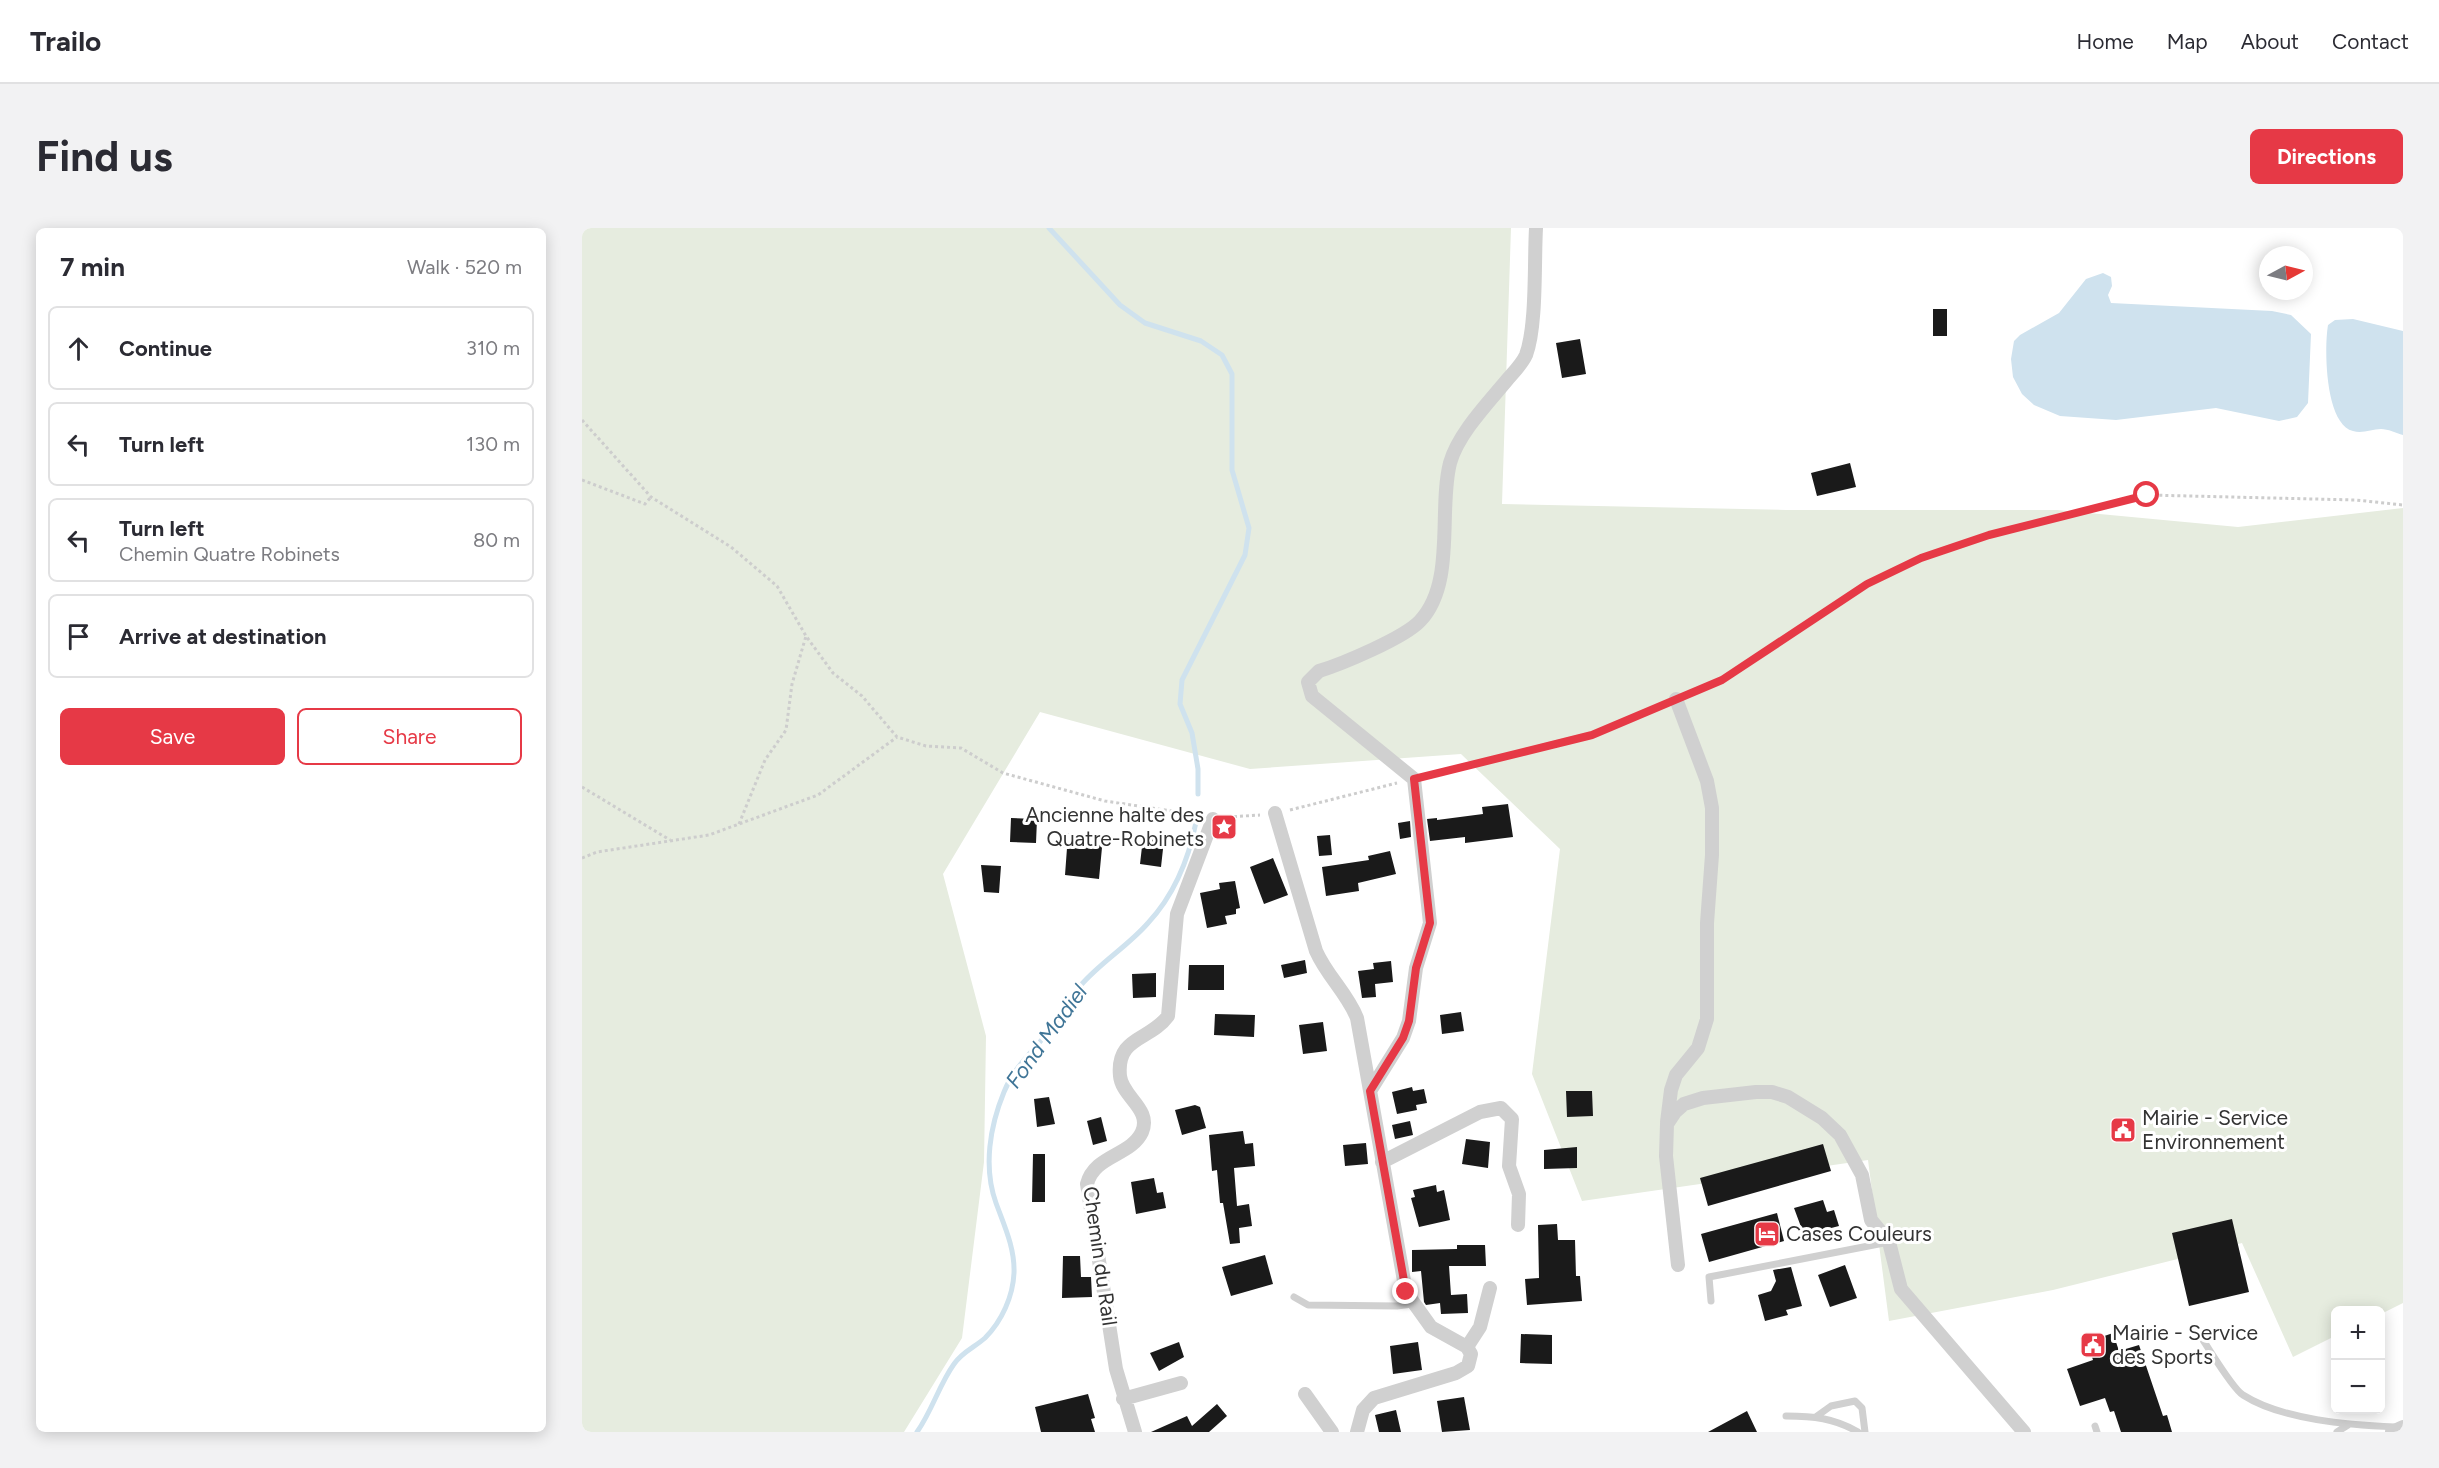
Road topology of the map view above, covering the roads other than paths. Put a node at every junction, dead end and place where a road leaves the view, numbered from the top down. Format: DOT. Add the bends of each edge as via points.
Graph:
graph roads {
  1 [pos="1536,228"];
  2 [pos="1677,699"];
  3 [pos="1275,813"];
  4 [pos="1213,819"];
  5 [pos="1370,1091"];
  6 [pos="1667,1124"];
  7 [pos="1382,1162"];
  8 [pos="1518,1225"];
  9 [pos="1889,1242"];
  10 [pos="1678,1265"];
  11 [pos="1490,1288"];
  12 [pos="1294,1297"];
  13 [pos="1711,1301"];
  14 [pos="1412,1304"];
  15 [pos="2203,1340"];
  16 [pos="1467,1347"];
  17 [pos="1181,1383"];
  18 [pos="1305,1394"];
  19 [pos="1123,1399"];
  20 [pos="1786,1416"];
  21 [pos="1817,1416"];
  22 [pos="2348,1425"];
  23 [pos="2403,1427"];
  24 [pos="1135,1432"];
  25 [pos="1332,1432"];
  26 [pos="1356,1432"];
  27 [pos="1858,1432"];
  28 [pos="1866,1432"];
  29 [pos="2024,1432"];
  30 [pos="2337,1432"];
  31 [pos="2392,1432"];
  1 -- 5 [label="street" via="1525,356 1471,424 1451,461 1440,580 1431,604 1421,621 1408,632 1318,671 1308,682 1312,696 1414,779 1430,923 1416,968 1403,1038"];
  2 -- 6 [label="street" via="1707,780 1712,808 1712,855 1707,1019 1698,1048 1676,1075"];
  3 -- 5 [label="street" via="1316,951 1325,970 1351,1002 1357,1018"];
  4 -- 19 [label="street, Chemin du Rail" via="1177,914 1168,1016 1153,1030 1130,1042 1119,1066 1123,1089 1142,1110 1144,1127 1136,1141 1093,1169 1087,1184"];
  5 -- 7 [label="street"];
  6 -- 9 [label="street" via="1684,1104 1703,1098 1756,1092 1788,1097 1822,1118 1840,1136 1862,1175 1871,1220"];
  6 -- 10 [label="street" via="1666,1156"];
  7 -- 8 [label="street" via="1480,1112 1501,1108 1512,1119 1509,1166 1519,1194"];
  7 -- 14 [label="street" via="1402,1279"];
  9 -- 13 [label="lane" via="1709,1277"];
  9 -- 29 [label="street" via="1895,1273 1911,1304"];
  11 -- 16 [label="street" via="1479,1327"];
  12 -- 14 [label="lane" via="1308,1305"];
  14 -- 16 [label="street" via="1431,1327"];
  15 -- 22 [label="lane" via="2242,1395 2286,1413"];
  16 -- 26 [label="street" via="1471,1358 1464,1369 1367,1402"];
  17 -- 19 [label="street"];
  18 -- 25 [label="street"];
  19 -- 24 [label="street, Chemin du Rail"];
  20 -- 21 [label="lane"];
  21 -- 27 [label="lane"];
  21 -- 28 [label="lane" via="1831,1406 1855,1401 1862,1408"];
  22 -- 23 [label="lane"];
  22 -- 30 [label="lane"];
  23 -- 31 [label="street"];
}
